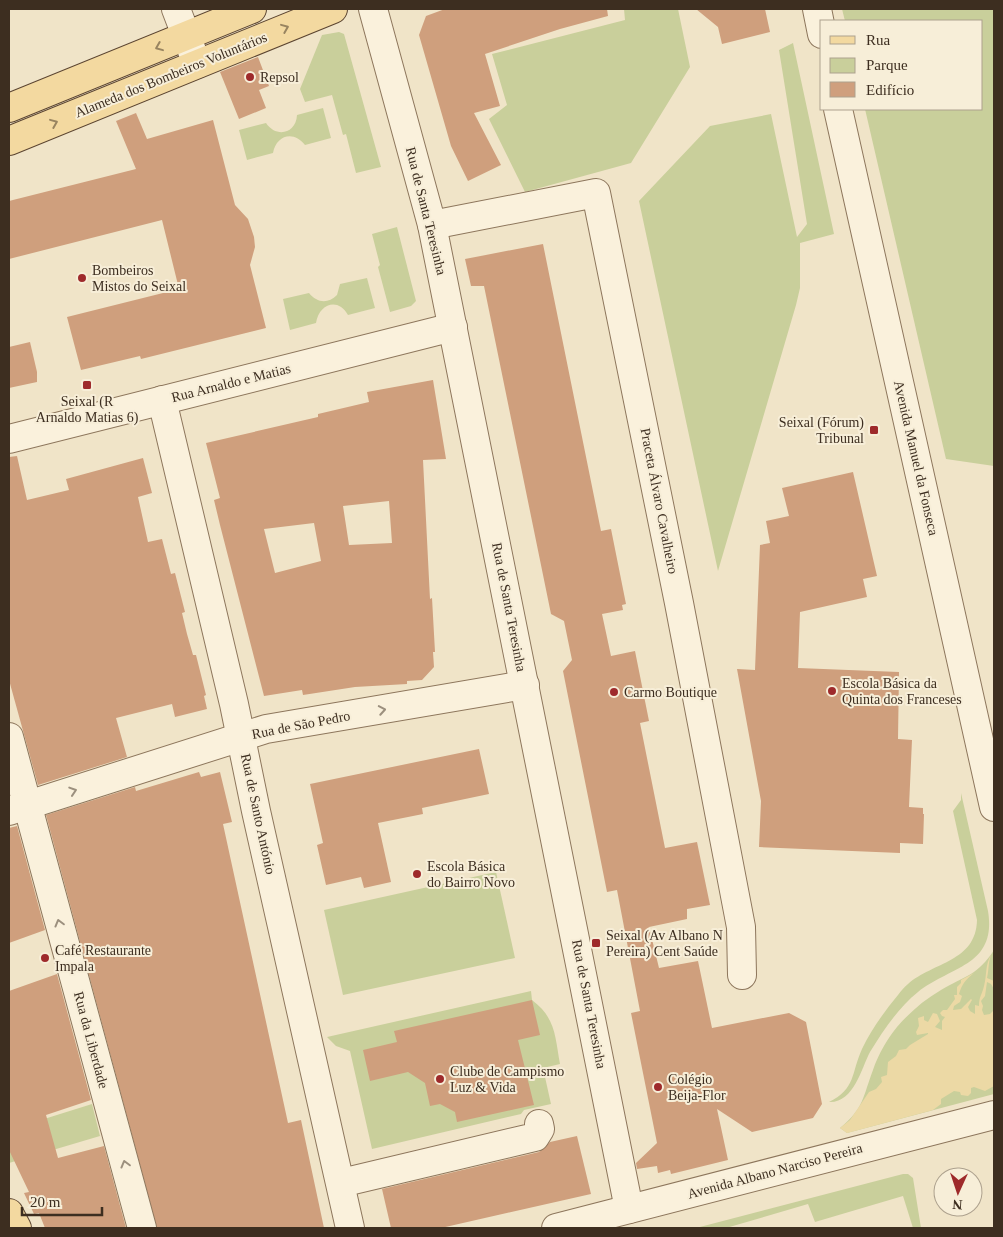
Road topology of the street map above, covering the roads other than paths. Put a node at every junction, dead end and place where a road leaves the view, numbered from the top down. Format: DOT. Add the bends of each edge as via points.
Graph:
graph roads {
  1 [pos="176,9"];
  2 [pos="252,9"];
  3 [pos="333,9"];
  4 [pos="373,9"];
  5 [pos="817,9"];
  6 [pos="820,24"];
  7 [pos="186,36"];
  8 [pos="197,64"];
  9 [pos="9,108"];
  10 [pos="838,110"];
  11 [pos="9,141"];
  12 [pos="432,225"];
  13 [pos="453,326"];
  14 [pos="162,400"];
  15 [pos="9,439"];
  16 [pos="525,685"];
  17 [pos="9,737"];
  18 [pos="242,737"];
  19 [pos="994,807"];
  20 [pos="18,808"];
  21 [pos="742,975"];
  22 [pos="994,1115"];
  23 [pos="539,1124"];
  24 [pos="341,1183"];
  25 [pos="629,1209"];
  26 [pos="9,1213"];
  27 [pos="9,1218"];
  28 [pos="11,1228"];
  29 [pos="17,1228"];
  30 [pos="142,1228"];
  31 [pos="350,1228"];
  32 [pos="556,1228"];
  1 -- 7 [label="street"];
  2 -- 7 [label="main road"];
  8 -- 3 [label="main road, Alameda dos Bombeiros Voluntários, one-way"];
  4 -- 12 [label="street, Rua de Santa Teresinha"];
  5 -- 6 [label="street"];
  7 -- 8 [label="street"];
  7 -- 9 [label="main road, one-way"];
  11 -- 8 [label="main road, Alameda dos Bombeiros Voluntários, one-way"];
  10 -- 19 [label="street, Avenida Manuel da Fonseca"];
  12 -- 13 [label="street, Rua de Santa Teresinha"];
  12 -- 21 [label="street, Praceta Álvaro Cavalheiro" via="596,193 742,927"];
  13 -- 14 [label="street, Rua Arnaldo e Matias"];
  13 -- 16 [label="street, Rua de Santa Teresinha"];
  14 -- 15 [label="street, Rua Arnaldo e Matias"];
  14 -- 18 [label="street, Rua de Santo António"];
  18 -- 16 [label="street, Rua de São Pedro, one-way" via="266,729"];
  16 -- 25 [label="street, Rua de Santa Teresinha"];
  17 -- 20 [label="street, Rua da Liberdade"];
  20 -- 18 [label="street, Rua de São Pedro, one-way"];
  18 -- 24 [label="street, Rua de Santo António"];
  30 -- 20 [label="street, Rua da Liberdade, one-way"];
  22 -- 25 [label="street, Avenida Albano Narciso Pereira"];
  23 -- 24 [label="street" via="535,1137"];
  24 -- 31 [label="street, Rua de Santo António"];
  25 -- 32 [label="street, Avenida Albano Narciso Pereira"];
  26 -- 29 [label="main road"];
  27 -- 28 [label="main road"];
}
